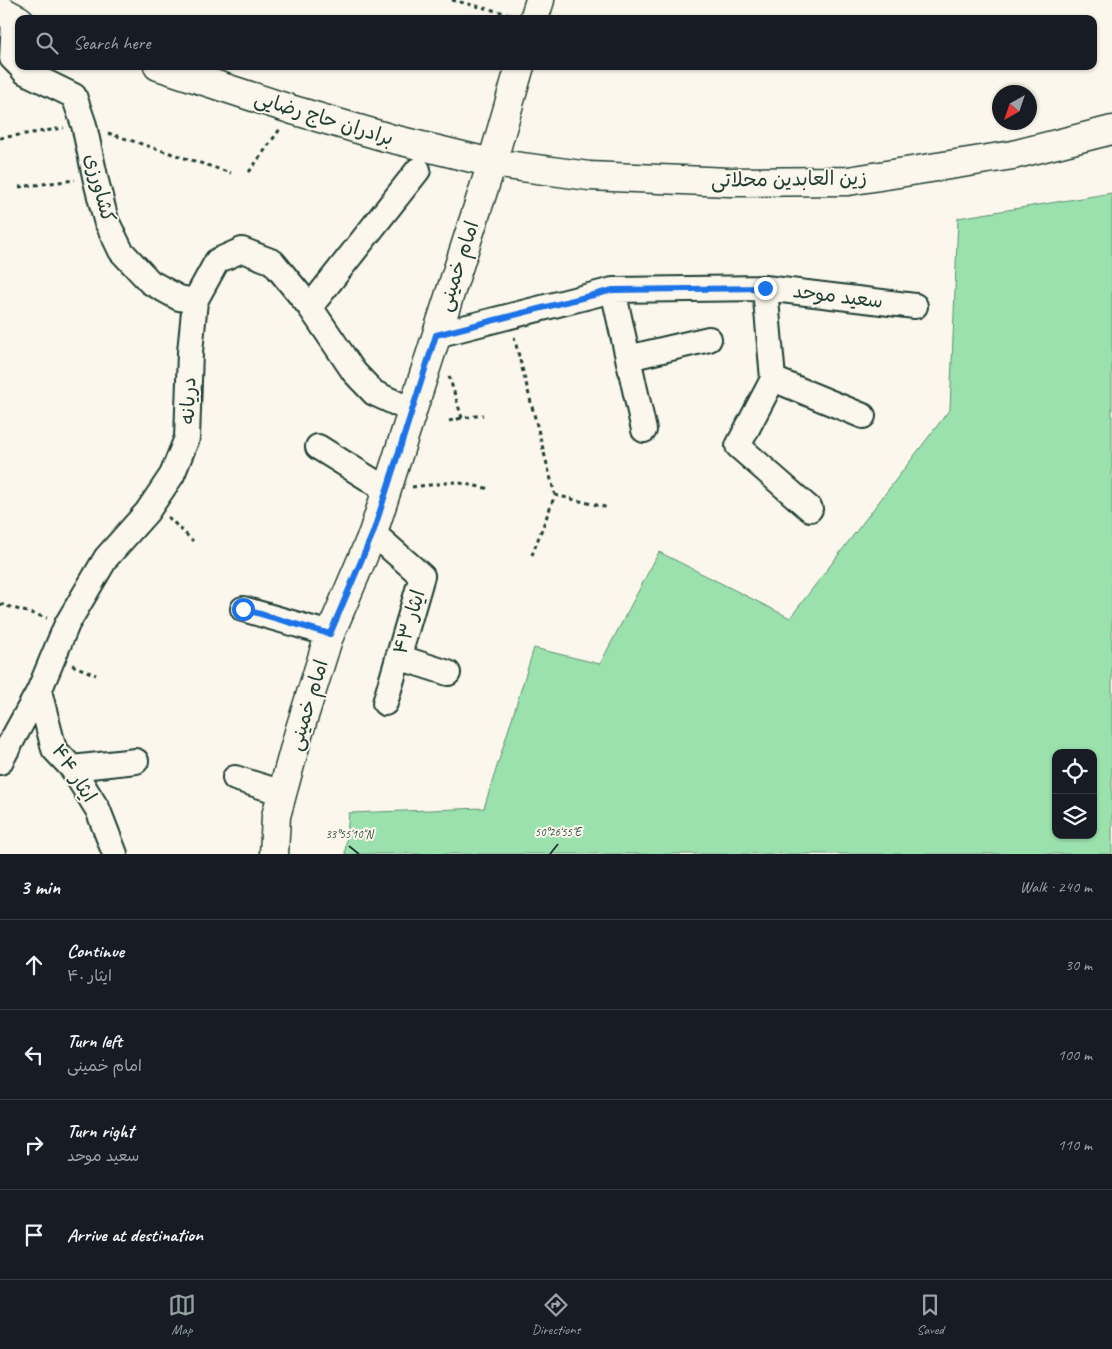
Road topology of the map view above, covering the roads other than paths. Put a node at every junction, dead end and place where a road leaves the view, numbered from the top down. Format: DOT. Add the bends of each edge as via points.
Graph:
graph roads {
  1 [pos="540,0"];
  2 [pos="528,15"];
  3 [pos="11,16"];
  4 [pos="15,61"];
  5 [pos="23,70"];
  6 [pos="170,70"];
  7 [pos="519,70"];
  8 [pos="1112,130"];
  9 [pos="495,151"];
  10 [pos="418,170"];
  11 [pos="765,288"];
  12 [pos="613,290"];
  13 [pos="195,301"];
  14 [pos="915,306"];
  15 [pos="310,307"];
  16 [pos="436,335"];
  17 [pos="709,338"];
  18 [pos="628,358"];
  19 [pos="773,378"];
  20 [pos="412,410"];
  21 [pos="863,416"];
  22 [pos="644,430"];
  23 [pos="318,447"];
  24 [pos="387,490"];
  25 [pos="810,509"];
  26 [pos="373,533"];
  27 [pos="243,609"];
  28 [pos="330,634"];
  29 [pos="398,657"];
  30 [pos="448,673"];
  31 [pos="39,691"];
  32 [pos="385,702"];
  33 [pos="136,761"];
  34 [pos="0,762"];
  35 [pos="72,768"];
  36 [pos="235,778"];
  37 [pos="282,793"];
  38 [pos="116,854"];
  39 [pos="274,854"];
  1 -- 2 [label="main road"];
  3 -- 4 [label="street, کشاورزی" via="12,58"];
  5 -- 13 [label="street, کشاورزی" via="74,96 106,220 121,251 150,282 179,298"];
  6 -- 9 [label="main road, برادران حاج رضایی" via="389,138"];
  7 -- 9 [label="main road, امام خمینی"];
  8 -- 9 [label="main road, زین العابدین محلاتی" via="1013,155 848,181 728,182 599,177"];
  9 -- 16 [label="main road, امام خمینی"];
  10 -- 15 [label="street"];
  11 -- 12 [label="street, سعید موحد"];
  11 -- 14 [label="street, سعید موحد"];
  11 -- 19 [label="street"];
  12 -- 16 [label="street, سعید موحد"];
  12 -- 18 [label="street"];
  13 -- 15 [label="street, دریانه" via="217,261 242,250 273,262"];
  13 -- 31 [label="street, دریانه" via="187,438 172,475 147,512 106,558 66,624"];
  15 -- 20 [label="street, دریانه" via="354,372 374,393"];
  16 -- 20 [label="main road, امام خمینی"];
  17 -- 18 [label="street"];
  18 -- 22 [label="street"];
  19 -- 21 [label="street"];
  19 -- 25 [label="street" via="738,446"];
  20 -- 24 [label="main road, امام خمینی"];
  23 -- 24 [label="street"];
  24 -- 26 [label="main road, امام خمینی"];
  26 -- 28 [label="main road, امام خمینی"];
  26 -- 29 [label="street, ایثار ۴۳" via="422,576"];
  27 -- 28 [label="street"];
  28 -- 37 [label="main road, امام خمینی"];
  29 -- 30 [label="street"];
  29 -- 32 [label="street, ایثار ۴۳"];
  31 -- 34 [label="street, دریانه"];
  31 -- 35 [label="street, ایثار ۴۴" via="54,749"];
  33 -- 35 [label="street"];
  35 -- 38 [label="street, ایثار ۴۴" via="98,810"];
  36 -- 37 [label="street"];
  37 -- 39 [label="main road, امام خمینی" via="276,816"];
}
